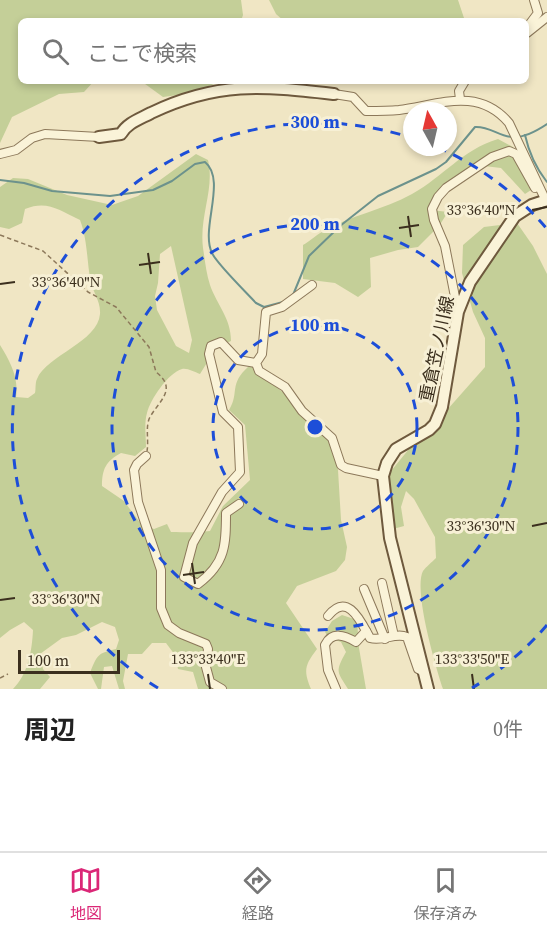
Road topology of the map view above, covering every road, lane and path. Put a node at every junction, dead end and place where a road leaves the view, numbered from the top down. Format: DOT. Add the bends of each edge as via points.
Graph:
graph roads {
  1 [pos="534,0"];
  2 [pos="547,17"];
  3 [pos="529,26"];
  4 [pos="529,29"];
  5 [pos="463,84"];
  6 [pos="334,94"];
  7 [pos="460,99"];
  8 [pos="99,137"];
  9 [pos="0,154"];
  10 [pos="546,201"];
  11 [pos="0,235"];
  12 [pos="312,285"];
  13 [pos="458,312"];
  14 [pos="256,363"];
  15 [pos="146,456"];
  16 [pos="383,476"];
  17 [pos="239,504"];
  18 [pos="382,583"];
  19 [pos="364,589"];
  20 [pos="328,616"];
  21 [pos="366,631"];
  22 [pos="394,636"];
  23 [pos="385,639"];
  24 [pos="424,672"];
  25 [pos="8,674"];
  26 [pos="0,678"];
  27 [pos="222,689"];
  28 [pos="336,689"];
  29 [pos="428,689"];
  1 -- 3 [label="street" via="538,13"];
  2 -- 4 [label="street"];
  5 -- 7 [label="street"];
  6 -- 7 [label="street" via="353,98 366,111"];
  6 -- 8 [label="main road" via="250,87 218,90 159,110 125,127 121,134"];
  7 -- 10 [label="street" via="475,101 504,116"];
  8 -- 9 [label="street" via="45,134"];
  10 -- 13 [label="main road, 重倉笠ノ川線" via="515,216 470,282"];
  10 -- 13 [label="street" via="536,191 516,154 509,152 492,157 438,197 432,209 445,246"];
  11 -- 15 [label="path" via="43,251 88,292 116,307 149,347 156,372 165,384 165,396 149,418"];
  12 -- 14 [label="street" via="282,307 266,312 262,354"];
  13 -- 16 [label="main road, 重倉笠ノ川線" via="438,417 429,430 396,449"];
  14 -- 16 [label="street" via="259,371 285,387 302,411 332,438 341,465"];
  14 -- 17 [label="street" via="238,360 221,342 211,346 209,354 223,412 238,427 240,472 222,492 193,543 183,577 198,584 208,576 225,552 226,513"];
  15 -- 27 [label="street" via="134,470 138,502 161,570 161,608 168,625 206,644 210,682"];
  16 -- 24 [label="main road" via="390,538"];
  18 -- 22 [label="street"];
  19 -- 23 [label="street"];
  20 -- 21 [label="street" via="333,610 347,607 356,612"];
  21 -- 23 [label="street" via="370,638"];
  21 -- 28 [label="street" via="356,642 339,635 326,642 328,670"];
  22 -- 23 [label="street"];
  22 -- 24 [label="street" via="407,637 418,669"];
  24 -- 29 [label="main road"];
  25 -- 26 [label="path"];
}
